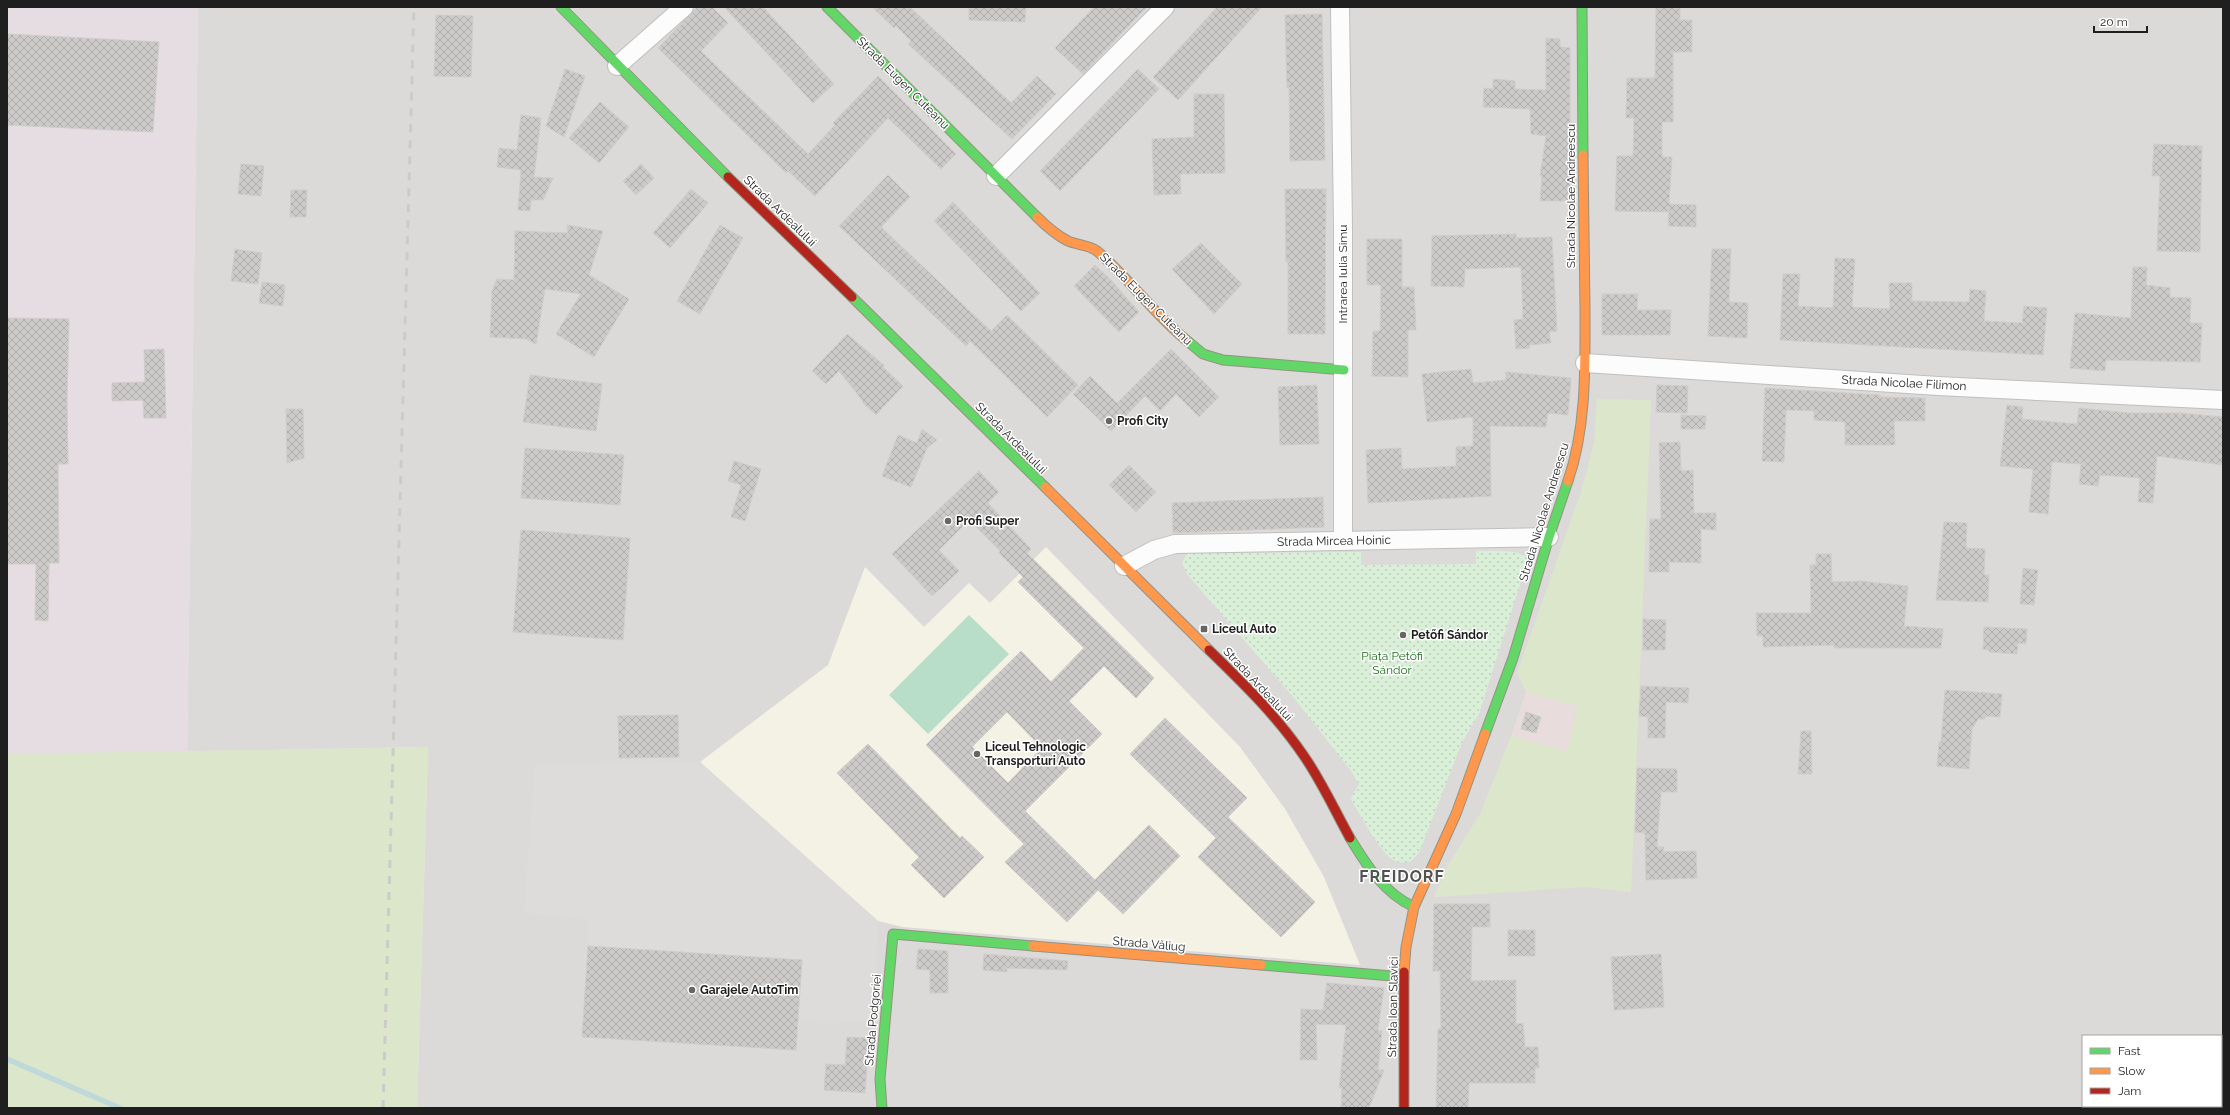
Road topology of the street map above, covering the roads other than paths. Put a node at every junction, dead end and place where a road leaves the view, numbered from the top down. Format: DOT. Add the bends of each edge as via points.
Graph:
graph roads {
  1 [pos="561,7"];
  2 [pos="684,7"];
  3 [pos="827,7"];
  4 [pos="1165,7"];
  5 [pos="1340,7"];
  6 [pos="1582,7"];
  7 [pos="617,66"];
  8 [pos="996,176"];
  9 [pos="1585,363"];
  10 [pos="1344,370"];
  11 [pos="2223,400"];
  12 [pos="1549,537"];
  13 [pos="1344,541"];
  14 [pos="1124,566"];
  15 [pos="1414,907"];
  16 [pos="893,934"];
  17 [pos="1404,977"];
  18 [pos="882,1108"];
  19 [pos="1404,1108"];
  1 -- 7 [label="street, Strada Ardealului"];
  2 -- 7 [label="street"];
  3 -- 8 [label="street, Strada Eugen Cuteanu"];
  4 -- 8 [label="street"];
  5 -- 10 [label="street, Intrarea Iulia Simu"];
  6 -- 9 [label="street, Strada Nicolae Andreescu"];
  7 -- 14 [label="street, Strada Ardealului"];
  8 -- 10 [label="street, Strada Eugen Cuteanu" via="1052,232 1095,249 1119,270 1167,324 1203,354 1223,360"];
  9 -- 11 [label="street, Strada Nicolae Filimon" via="1938,386"];
  9 -- 12 [label="street, Strada Nicolae Andreescu" via="1585,389 1577,451"];
  10 -- 13 [label="street, Intrarea Iulia Simu"];
  12 -- 13 [label="street, Strada Mircea Hoinic"];
  12 -- 15 [label="street, Strada Nicolae Andreescu" via="1512,658 1470,777"];
  13 -- 14 [label="street, Strada Mircea Hoinic" via="1174,544 1154,550"];
  14 -- 15 [label="street, Strada Ardealului" via="1253,693 1280,724 1310,764 1381,885 1405,905"];
  15 -- 17 [label="street, Strada Ioan Slavici" via="1406,947"];
  16 -- 17 [label="street, Strada Văliug"];
  16 -- 18 [label="street, Strada Podgoriei" via="880,1079"];
  17 -- 19 [label="street, Strada Ioan Slavici"];
}
